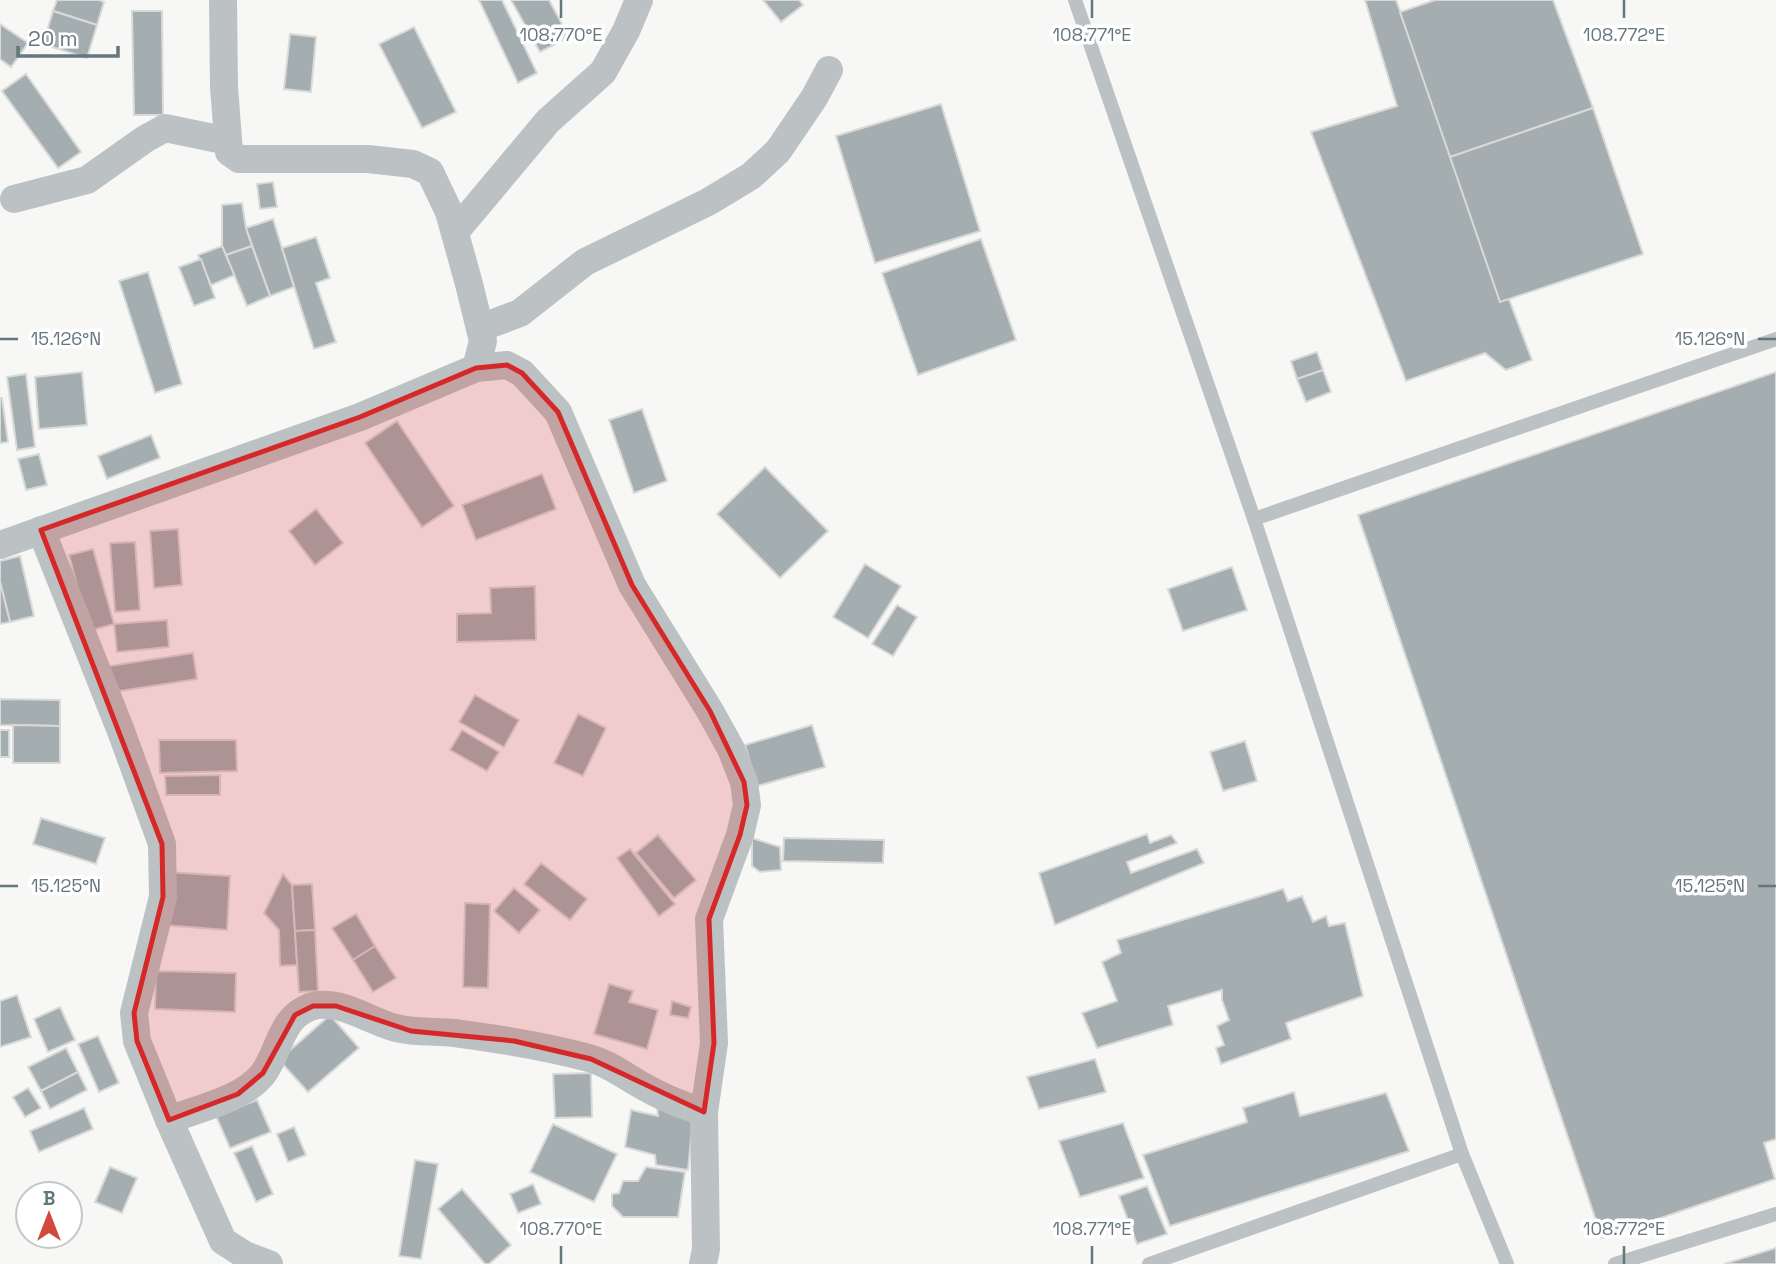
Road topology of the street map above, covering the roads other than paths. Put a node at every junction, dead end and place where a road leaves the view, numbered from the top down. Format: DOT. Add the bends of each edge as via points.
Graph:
graph roads {
  1 [pos="223,0"];
  2 [pos="639,0"];
  3 [pos="1075,0"];
  4 [pos="829,71"];
  5 [pos="228,141"];
  6 [pos="15,198"];
  7 [pos="455,232"];
  8 [pos="480,328"];
  9 [pos="1776,339"];
  10 [pos="476,368"];
  11 [pos="1254,519"];
  12 [pos="41,530"];
  13 [pos="0,545"];
  14 [pos="704,1112"];
  15 [pos="169,1120"];
  16 [pos="1462,1154"];
  17 [pos="1776,1214"];
  18 [pos="269,1264"];
  19 [pos="703,1264"];
  20 [pos="1149,1264"];
  21 [pos="1507,1264"];
  22 [pos="1615,1264"];
  1 -- 5 [label="street"];
  2 -- 7 [label="street" via="603,72 548,121"];
  3 -- 11 [label="lane"];
  4 -- 8 [label="street" via="778,152 751,176 585,262 520,313"];
  5 -- 6 [label="street" via="165,128 87,180"];
  5 -- 7 [label="street" via="229,152 239,159 413,163 430,172"];
  7 -- 8 [label="street"];
  8 -- 10 [label="street" via="483,341"];
  9 -- 11 [label="lane"];
  10 -- 12 [label="street" via="360,417"];
  10 -- 14 [label="street" via="507,365 522,373 558,412 632,585 732,749 744,782 747,805 740,835 709,919 715,1043"];
  11 -- 16 [label="lane"];
  12 -- 13 [label="street"];
  12 -- 15 [label="street" via="162,844 163,897 134,1013 137,1041"];
  14 -- 15 [label="street" via="679,1105 617,1068 591,1059 514,1041 411,1031 335,1006 313,1006 295,1015 263,1073 238,1094"];
  14 -- 19 [label="street"];
  15 -- 18 [label="street" via="223,1241"];
  16 -- 20 [label="lane"];
  16 -- 21 [label="lane"];
  17 -- 22 [label="lane"];
}
